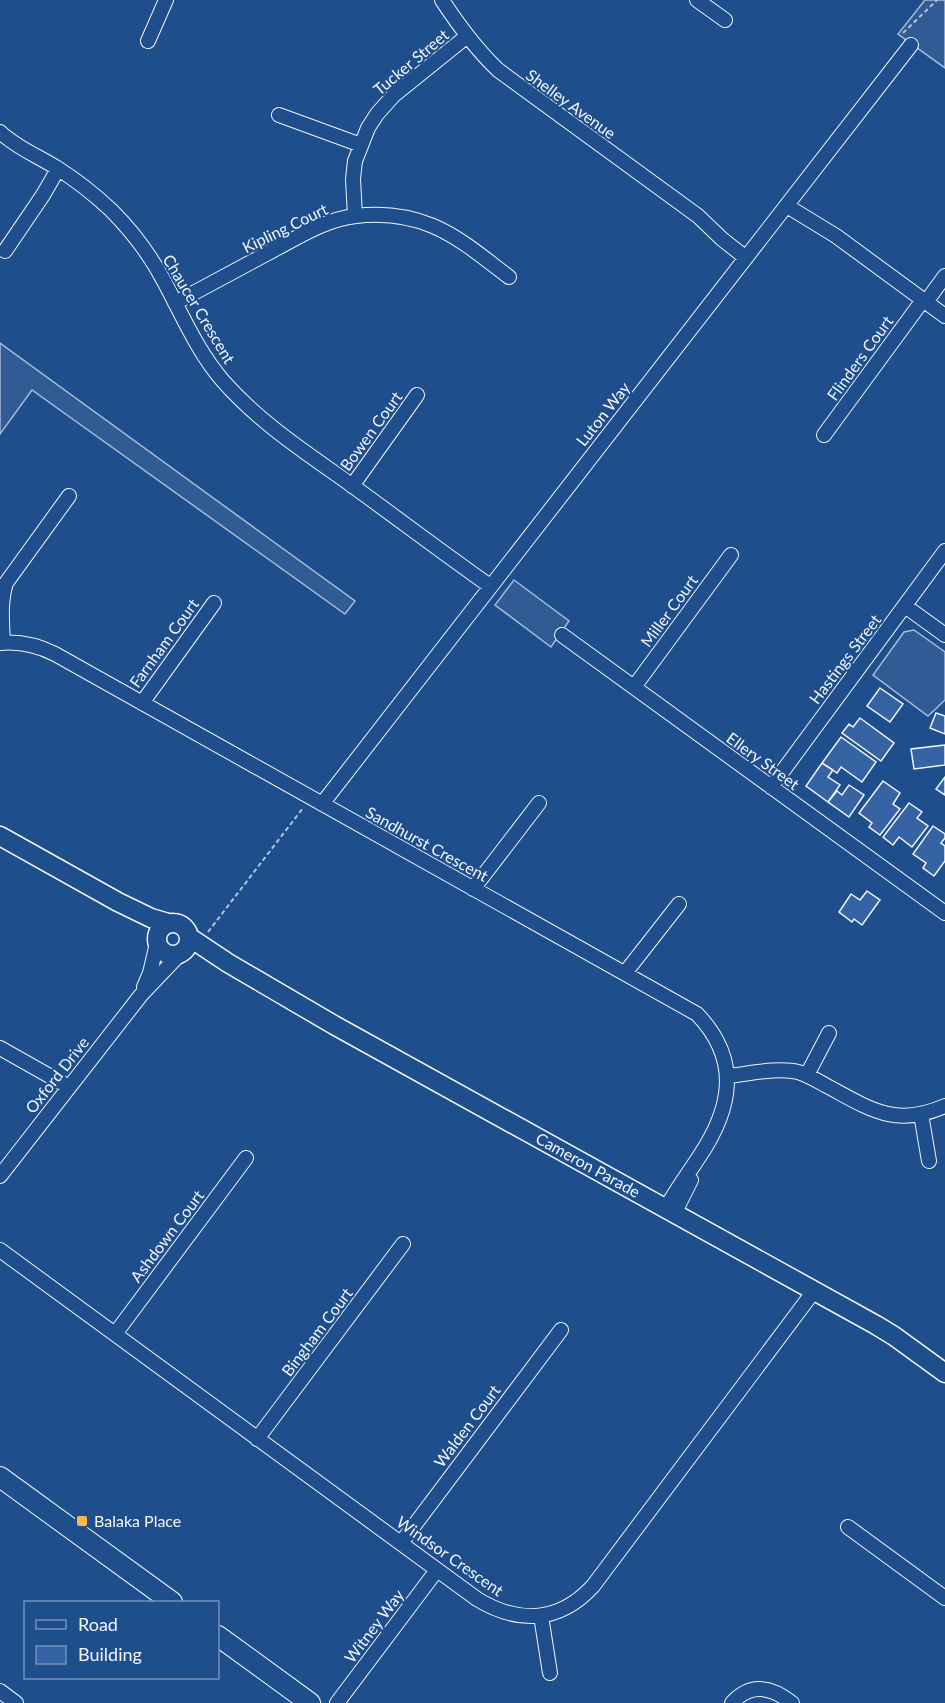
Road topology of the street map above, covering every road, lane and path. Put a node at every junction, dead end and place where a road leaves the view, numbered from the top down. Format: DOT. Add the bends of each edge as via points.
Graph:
graph roads {
  1 [pos="166,0"];
  2 [pos="442,0"];
  3 [pos="697,0"];
  4 [pos="937,0"];
  5 [pos="725,20"];
  6 [pos="903,33"];
  7 [pos="466,37"];
  8 [pos="148,41"];
  9 [pos="911,45"];
  10 [pos="279,115"];
  11 [pos="0,132"];
  12 [pos="361,145"];
  13 [pos="58,169"];
  14 [pos="789,202"];
  15 [pos="355,216"];
  16 [pos="5,251"];
  17 [pos="749,254"];
  18 [pos="945,276"];
  19 [pos="509,277"];
  20 [pos="924,301"];
  21 [pos="175,303"];
  22 [pos="945,316"];
  23 [pos="417,395"];
  24 [pos="824,435"];
  25 [pos="352,486"];
  26 [pos="69,496"];
  27 [pos="945,551"];
  28 [pos="731,555"];
  29 [pos="490,586"];
  30 [pos="214,603"];
  31 [pos="905,606"];
  32 [pos="562,635"];
  33 [pos="945,635"];
  34 [pos="1,643"];
  35 [pos="634,687"];
  36 [pos="142,703"];
  37 [pos="771,787"];
  38 [pos="539,803"];
  39 [pos="321,804"];
  40 [pos="303,808"];
  41 [pos="0,836"];
  42 [pos="473,889"];
  43 [pos="118,902"];
  44 [pos="679,904"];
  45 [pos="945,913"];
  46 [pos="168,923"];
  47 [pos="157,940"];
  48 [pos="188,947"];
  49 [pos="625,973"];
  50 [pos="141,995"];
  51 [pos="829,1034"];
  52 [pos="0,1048"];
  53 [pos="807,1075"];
  54 [pos="728,1076"];
  55 [pos="69,1087"];
  56 [pos="945,1106"];
  57 [pos="921,1114"];
  58 [pos="246,1158"];
  59 [pos="929,1161"];
  60 [pos="0,1176"];
  61 [pos="670,1210"];
  62 [pos="403,1244"];
  63 [pos="0,1250"];
  64 [pos="814,1291"];
  65 [pos="561,1330"];
  66 [pos="115,1334"];
  67 [pos="945,1373"];
  68 [pos="257,1439"];
  69 [pos="0,1477"];
  70 [pos="848,1527"];
  71 [pos="401,1543"];
  72 [pos="438,1570"];
  73 [pos="945,1598"];
  74 [pos="171,1601"];
  75 [pos="541,1616"];
  76 [pos="219,1637"];
  77 [pos="550,1672"];
  78 [pos="0,1691"];
  79 [pos="16,1703"];
  80 [pos="310,1703"];
  81 [pos="337,1703"];
  82 [pos="732,1703"];
  83 [pos="792,1703"];
  1 -- 8 [label="street"];
  2 -- 7 [label="street, Shelley Avenue"];
  3 -- 5 [label="street"];
  4 -- 6 [label="path"];
  7 -- 12 [label="street, Tucker Street" via="385,103"];
  7 -- 17 [label="street, Shelley Avenue" via="520,87 698,216 722,239"];
  9 -- 14 [label="street, Luton Way"];
  10 -- 12 [label="street"];
  11 -- 13 [label="street, Chaucer Crescent" via="21,149"];
  12 -- 15 [label="street, Tucker Street" via="353,179"];
  13 -- 16 [label="street"];
  13 -- 21 [label="street, Chaucer Crescent" via="93,195 139,241"];
  14 -- 17 [label="street, Luton Way"];
  14 -- 20 [label="street"];
  15 -- 19 [label="street, Kipling Court" via="393,216 432,226"];
  15 -- 21 [label="street, Kipling Court" via="301,236"];
  17 -- 29 [label="street, Luton Way"];
  18 -- 20 [label="street, Flinders Court"];
  20 -- 22 [label="street"];
  20 -- 24 [label="street, Flinders Court"];
  21 -- 25 [label="street, Chaucer Crescent" via="206,358 240,399 273,429"];
  23 -- 25 [label="street, Bowen Court"];
  25 -- 29 [label="street, Chaucer Crescent"];
  26 -- 34 [label="street" via="6,583 2,592"];
  27 -- 31 [label="street, Hastings Street"];
  28 -- 35 [label="street, Miller Court"];
  29 -- 39 [label="street, Luton Way"];
  30 -- 36 [label="street, Farnham Court"];
  31 -- 33 [label="street"];
  31 -- 37 [label="street, Hastings Street"];
  32 -- 35 [label="street, Ellery Street"];
  34 -- 36 [label="street, Sandhurst Crescent" via="42,648"];
  35 -- 37 [label="street, Ellery Street"];
  36 -- 39 [label="street, Sandhurst Crescent"];
  37 -- 45 [label="street, Ellery Street"];
  38 -- 42 [label="street"];
  39 -- 42 [label="street, Sandhurst Crescent"];
  40 -- 48 [label="path"];
  41 -- 43 [label="street"];
  42 -- 49 [label="street, Sandhurst Crescent"];
  43 -- 46 [label="street"];
  43 -- 47 [label="street" via="142,921"];
  44 -- 49 [label="street"];
  46 -- 47 [label="street" via="160,929"];
  46 -- 48 [label="street" via="186,928"];
  47 -- 48 [label="street" via="159,948 168,955"];
  47 -- 50 [label="street, Oxford Drive"];
  48 -- 50 [label="street, Oxford Drive"];
  48 -- 61 [label="street, Cameron Parade" via="228,963"];
  49 -- 54 [label="street, Sandhurst Crescent" via="697,1014 720,1046"];
  50 -- 55 [label="street, Oxford Drive"];
  51 -- 53 [label="street"];
  52 -- 55 [label="street"];
  53 -- 54 [label="street" via="784,1070"];
  53 -- 57 [label="street" via="876,1112 896,1116"];
  54 -- 61 [label="street, Sandhurst Crescent" via="722,1115 701,1156 675,1191"];
  55 -- 60 [label="street, Oxford Drive"];
  56 -- 57 [label="street"];
  57 -- 59 [label="street"];
  58 -- 66 [label="street, Ashdown Court"];
  61 -- 64 [label="street, Cameron Parade"];
  62 -- 68 [label="street, Bingham Court"];
  63 -- 66 [label="street, Windsor Crescent"];
  64 -- 67 [label="street, Cameron Parade" via="894,1336"];
  64 -- 75 [label="street, Windsor Crescent" via="593,1586 570,1606"];
  65 -- 71 [label="street, Walden Court"];
  66 -- 68 [label="street, Windsor Crescent"];
  68 -- 71 [label="street, Windsor Crescent"];
  69 -- 74 [label="main road"];
  70 -- 73 [label="street"];
  71 -- 72 [label="street, Windsor Crescent"];
  72 -- 75 [label="street, Windsor Crescent" via="490,1607 521,1616"];
  72 -- 81 [label="street, Witney Way"];
  75 -- 77 [label="street"];
  76 -- 80 [label="main road"];
  78 -- 79 [label="street"];
  82 -- 83 [label="street" via="739,1695 759,1688"];
}
